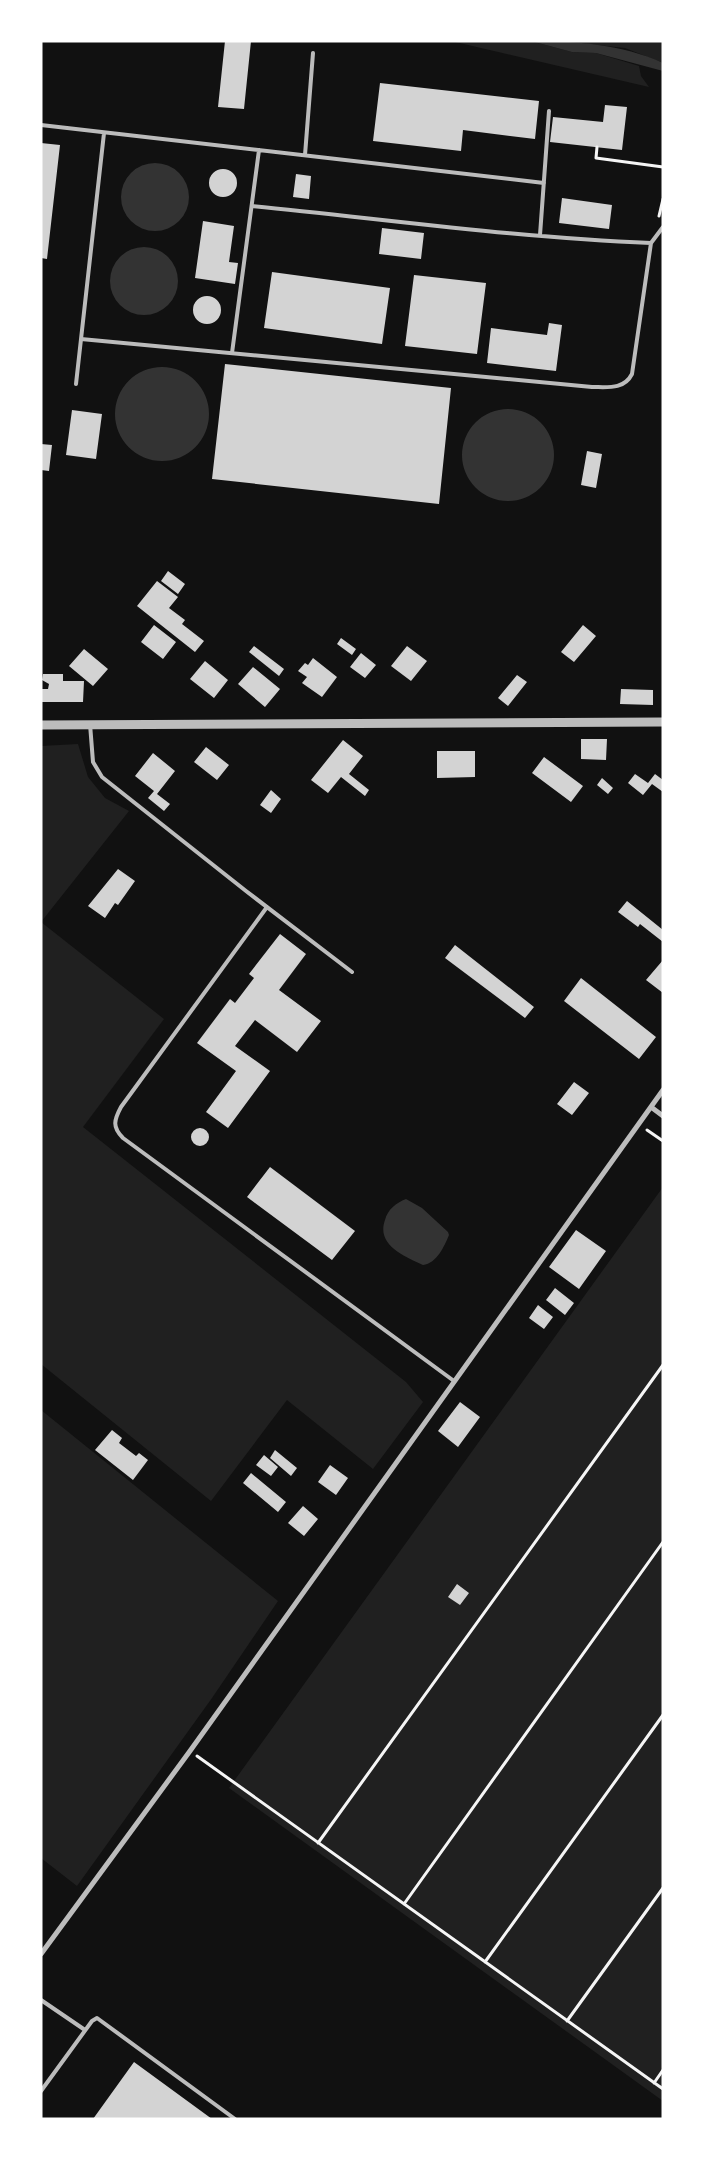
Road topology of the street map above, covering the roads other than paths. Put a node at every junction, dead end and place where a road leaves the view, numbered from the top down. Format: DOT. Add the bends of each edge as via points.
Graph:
graph roads {
  1 [pos="313,53"];
  2 [pos="549,111"];
  3 [pos="41,126"];
  4 [pos="104,133"];
  5 [pos="259,150"];
  6 [pos="305,155"];
  7 [pos="544,183"];
  8 [pos="252,206"];
  9 [pos="663,227"];
  10 [pos="540,235"];
  11 [pos="651,243"];
  12 [pos="81,339"];
  13 [pos="232,353"];
  14 [pos="76,384"];
  15 [pos="663,722"];
  16 [pos="90,724"];
  17 [pos="41,725"];
  18 [pos="267,907"];
  19 [pos="352,972"];
  20 [pos="663,1090"];
  21 [pos="651,1107"];
  22 [pos="663,1116"];
  23 [pos="454,1381"];
  24 [pos="41,1954"];
  25 [pos="41,2000"];
  26 [pos="85,2030"];
  27 [pos="41,2091"];
  28 [pos="236,2119"];
  1 -- 6 [label="lane"];
  2 -- 7 [label="lane"];
  3 -- 4 [label="lane"];
  4 -- 5 [label="lane"];
  4 -- 12 [label="lane"];
  5 -- 6 [label="lane"];
  5 -- 8 [label="lane"];
  6 -- 7 [label="lane"];
  7 -- 10 [label="lane"];
  8 -- 10 [label="lane"];
  8 -- 13 [label="lane"];
  9 -- 11 [label="lane"];
  10 -- 11 [label="lane"];
  11 -- 13 [label="lane" via="632,374 626,383 618,386 592,387"];
  12 -- 13 [label="lane"];
  12 -- 14 [label="lane"];
  15 -- 16 [label="street"];
  16 -- 17 [label="street"];
  16 -- 18 [label="lane" via="94,762 102,777"];
  18 -- 19 [label="lane"];
  18 -- 23 [label="lane" via="122,1107 116,1117 116,1131"];
  20 -- 21 [label="street"];
  21 -- 22 [label="street"];
  21 -- 23 [label="street"];
  23 -- 24 [label="street"];
  25 -- 26 [label="lane"];
  26 -- 27 [label="lane"];
  26 -- 28 [label="lane" via="97,2018"];
}
